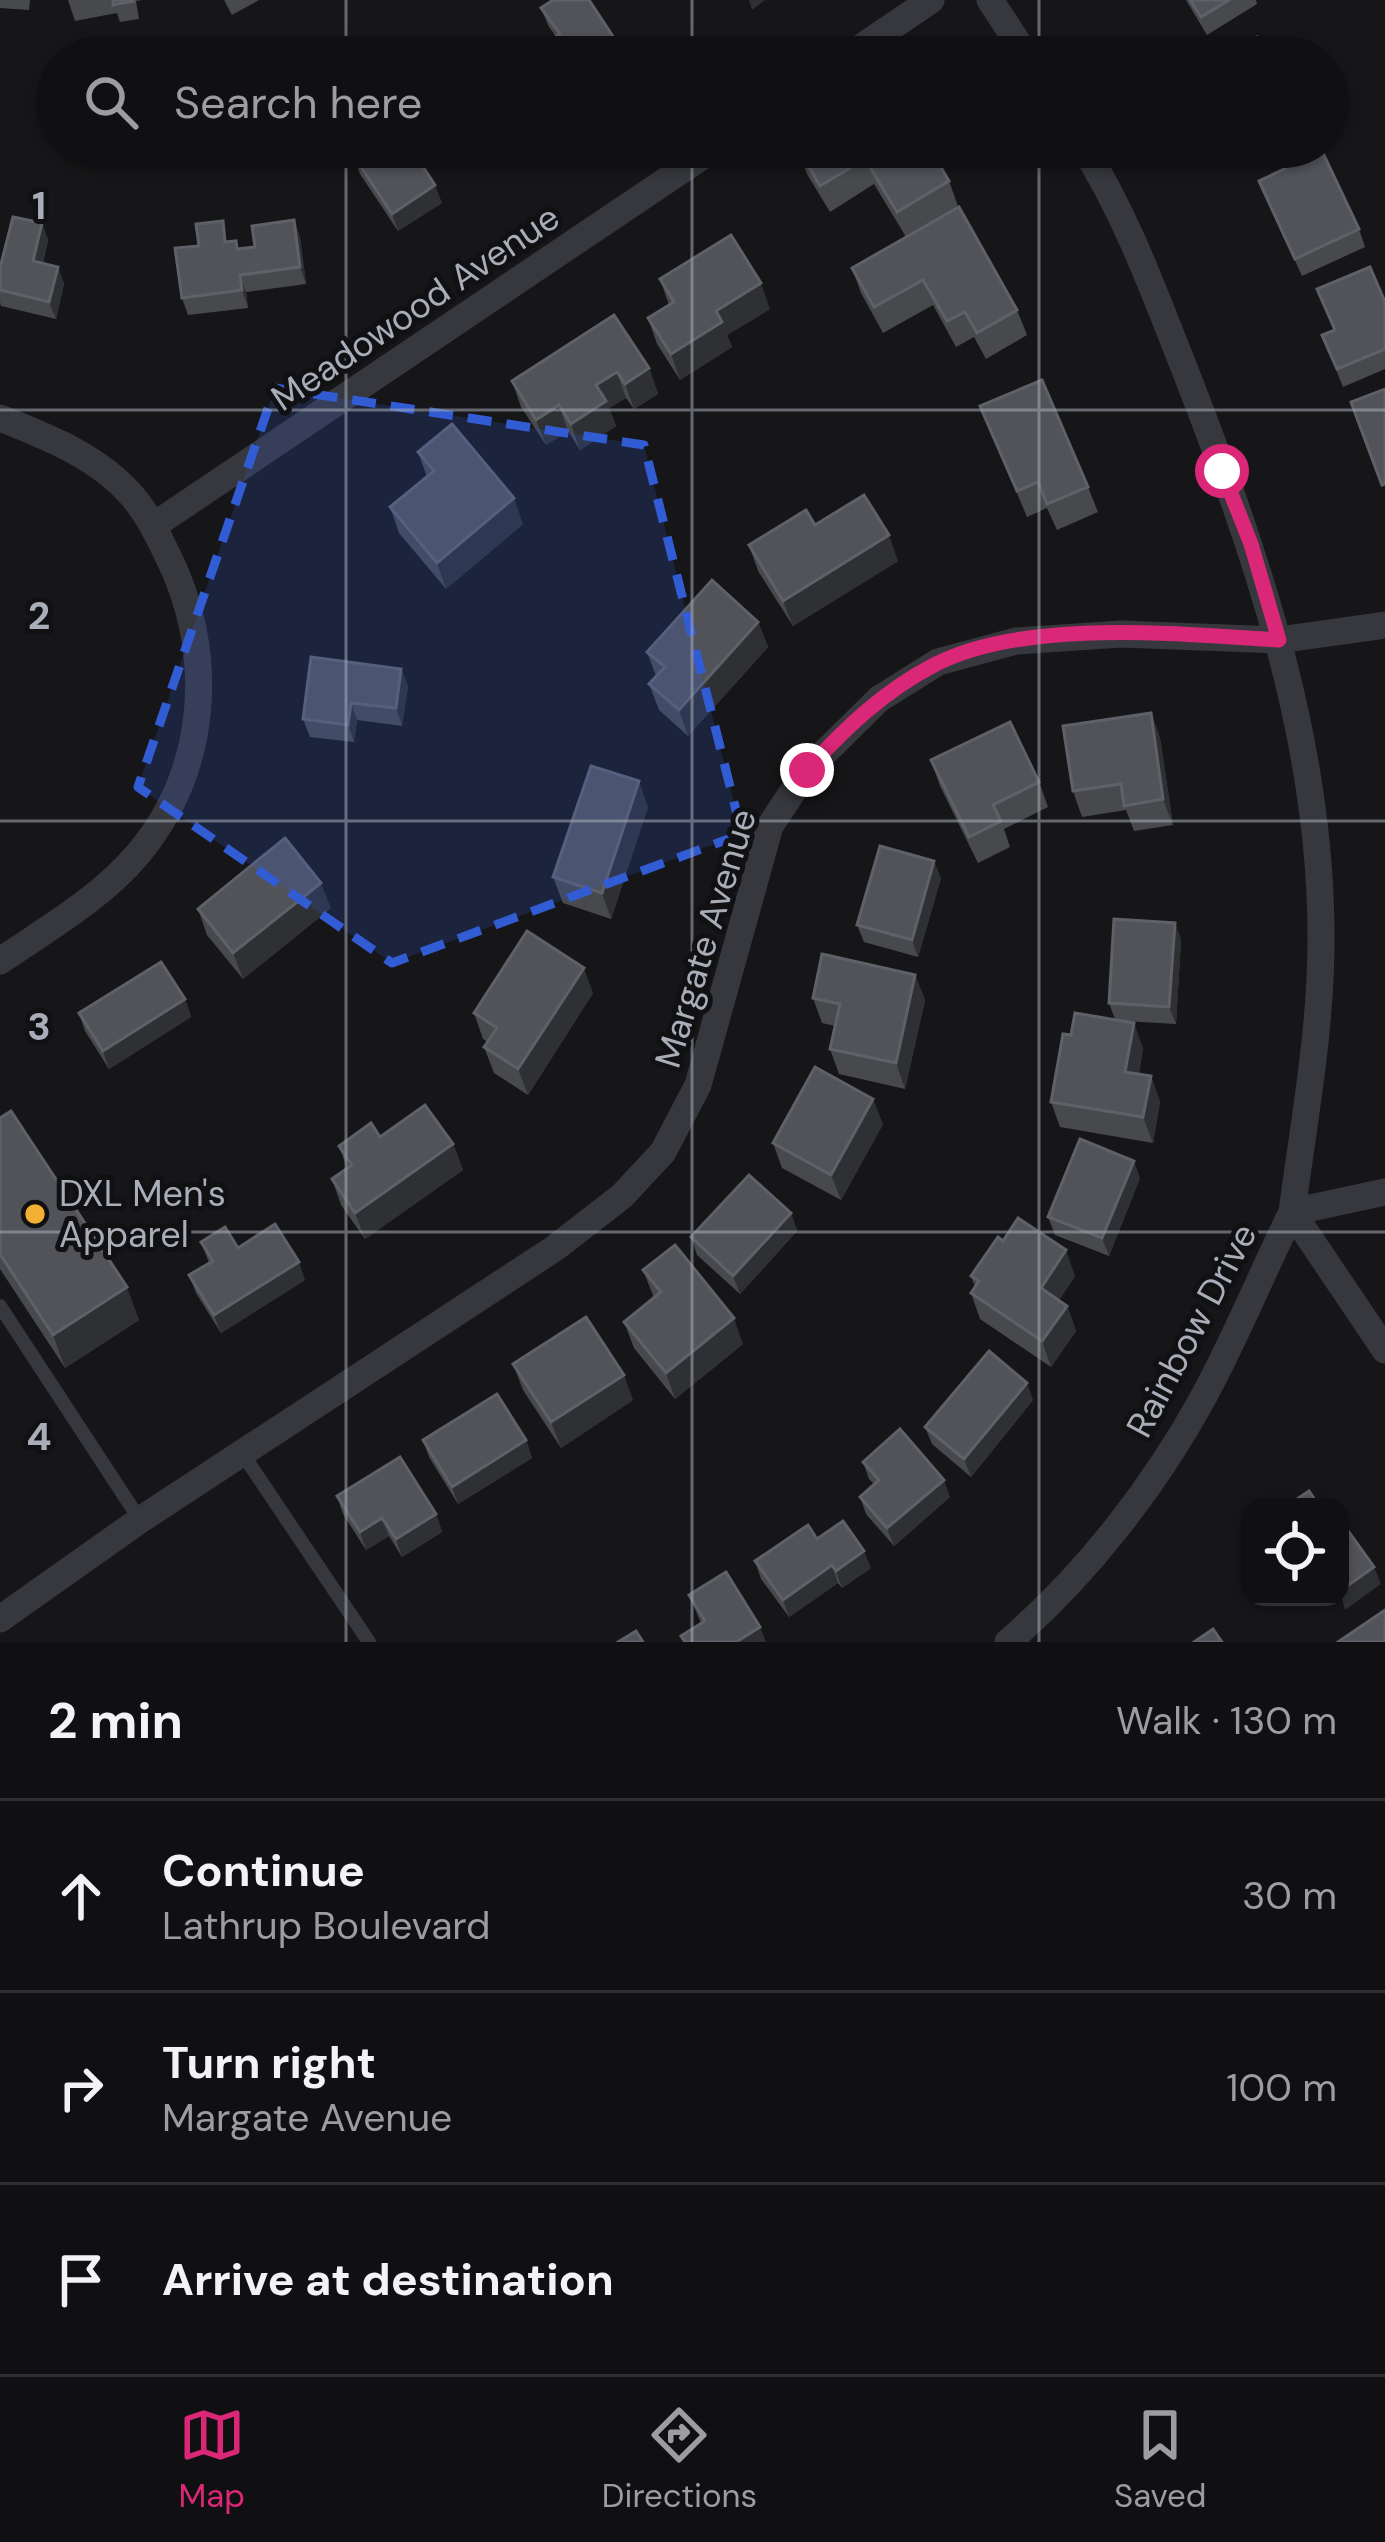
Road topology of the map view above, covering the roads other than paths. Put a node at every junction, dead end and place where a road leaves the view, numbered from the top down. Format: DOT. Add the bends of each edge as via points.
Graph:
graph roads {
  1 [pos="931,0"];
  2 [pos="990,0"];
  3 [pos="879,36"];
  4 [pos="1013,36"];
  5 [pos="685,168"];
  6 [pos="1094,168"];
  7 [pos="0,418"];
  8 [pos="153,526"];
  9 [pos="1385,626"];
  10 [pos="1279,640"];
  11 [pos="0,962"];
  12 [pos="1385,1192"];
  13 [pos="1292,1212"];
  14 [pos="0,1306"];
  15 [pos="1385,1350"];
  16 [pos="242,1453"];
  17 [pos="140,1520"];
  18 [pos="0,1619"];
  19 [pos="369,1642"];
  20 [pos="1009,1642"];
  1 -- 3 [label="street"];
  2 -- 4 [label="street"];
  5 -- 8 [label="street, Meadowood Avenue"];
  6 -- 10 [label="street, Rainbow Drive" via="1146,272 1251,544"];
  7 -- 8 [label="street" via="101,468"];
  8 -- 11 [label="street" via="195,625 201,676 179,783 138,855 95,896"];
  9 -- 10 [label="street, Margate Avenue"];
  10 -- 13 [label="street, Rainbow Drive" via="1305,758 1321,932"];
  10 -- 16 [label="street, Margate Avenue" via="1121,634 1016,641 938,662 879,699 807,770 770,826 698,1085 663,1152 555,1248"];
  12 -- 13 [label="street"];
  13 -- 15 [label="street"];
  13 -- 20 [label="street, Rainbow Drive" via="1202,1400 1149,1483"];
  14 -- 17 [label="lane"];
  16 -- 17 [label="street, Margate Avenue"];
  16 -- 19 [label="lane"];
  17 -- 18 [label="street, Margate Avenue"];
}
